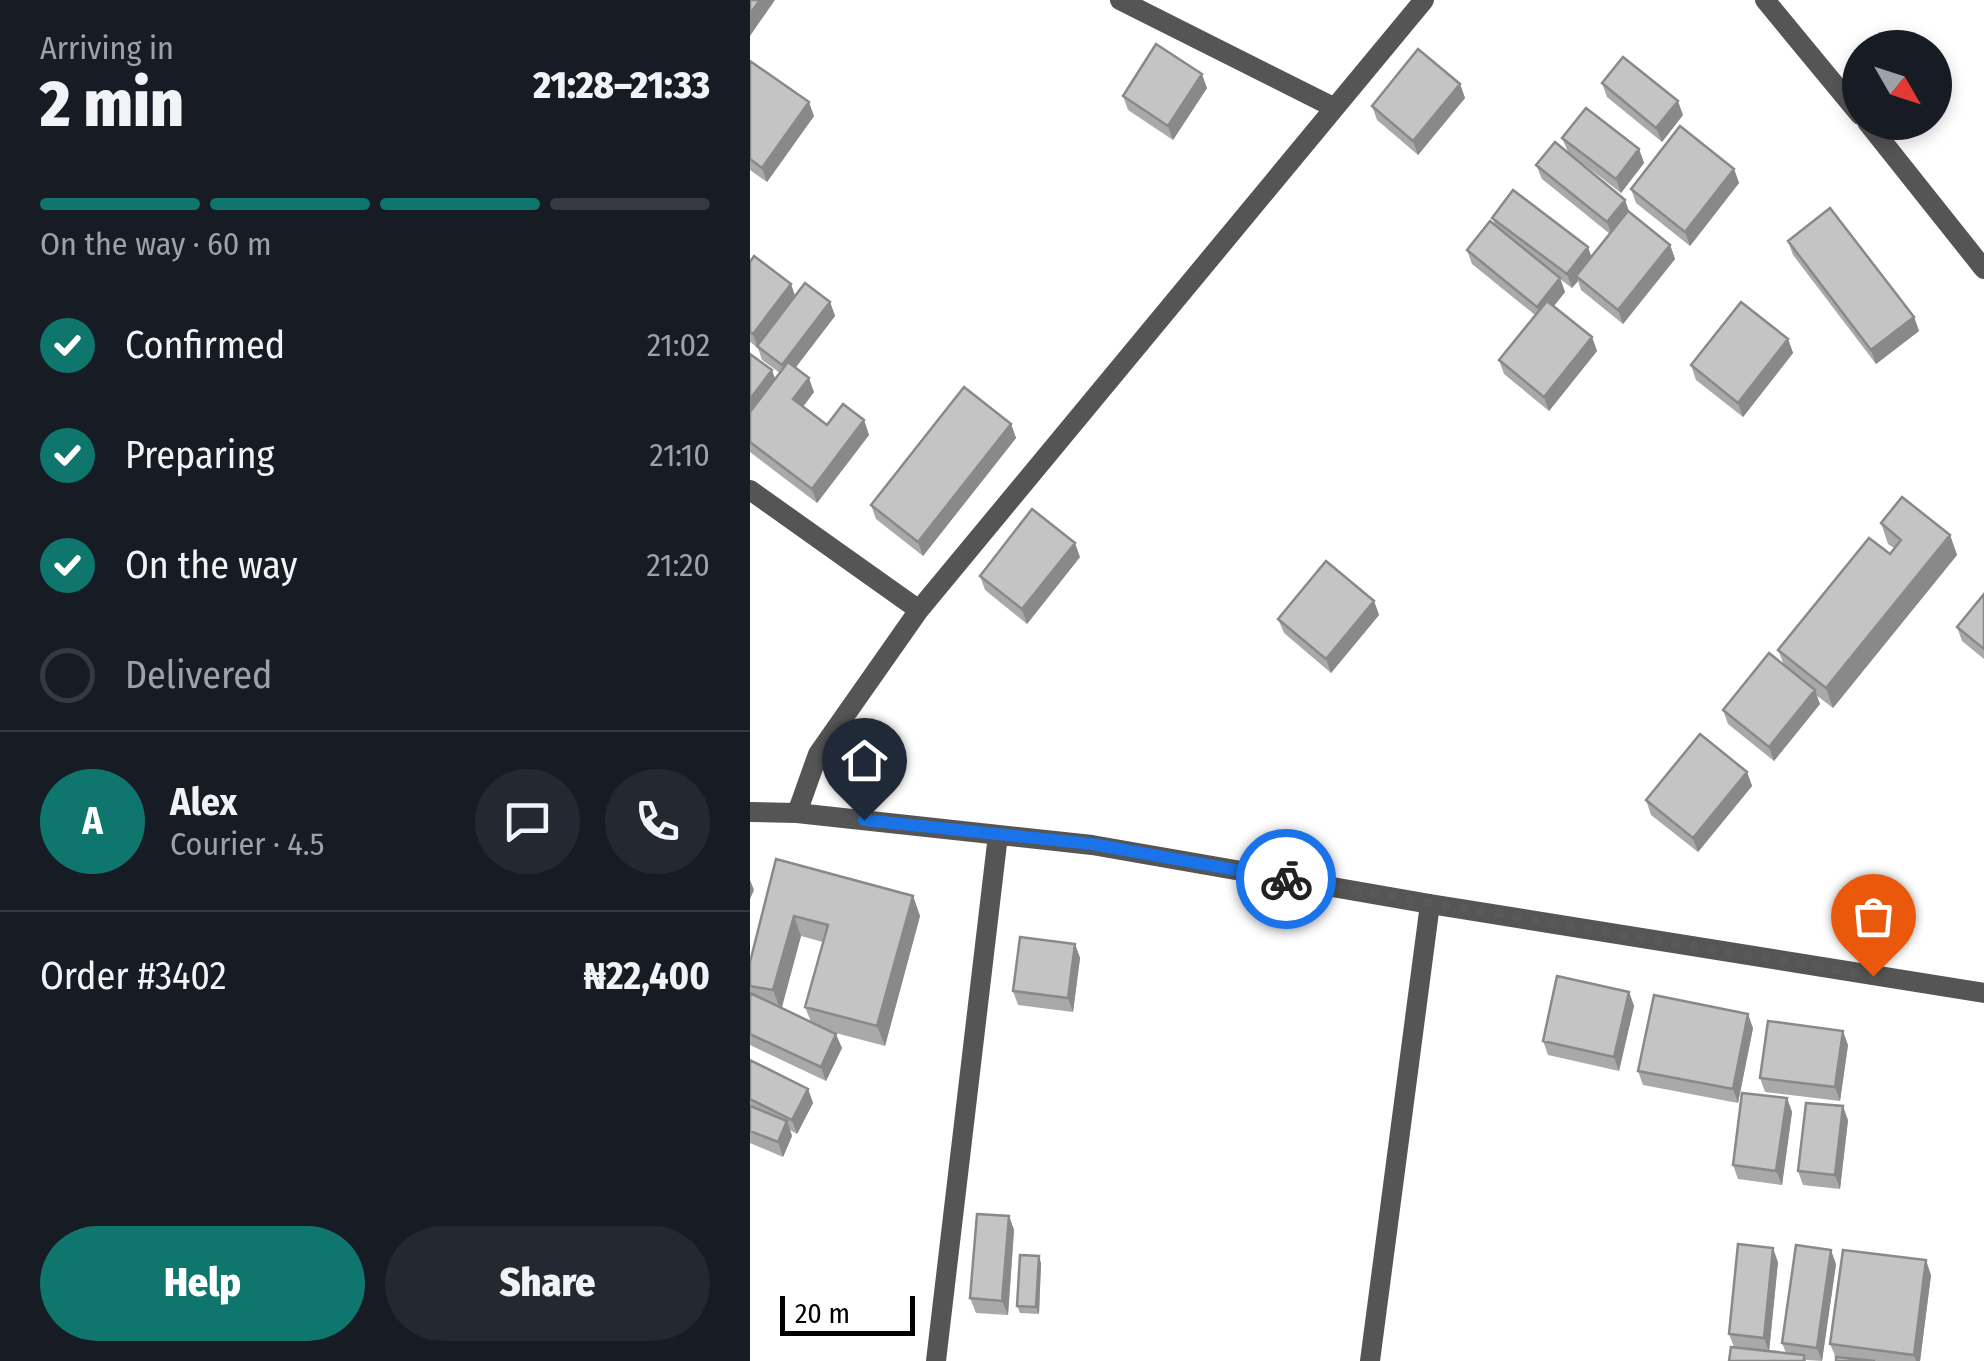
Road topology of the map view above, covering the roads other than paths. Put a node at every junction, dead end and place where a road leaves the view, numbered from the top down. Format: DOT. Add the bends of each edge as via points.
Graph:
graph roads {
  1 [pos="1120,0"];
  2 [pos="1424,0"];
  3 [pos="1765,0"];
  4 [pos="1842,92"];
  5 [pos="1333,107"];
  6 [pos="1880,140"];
  7 [pos="1984,269"];
  8 [pos="750,490"];
  9 [pos="919,610"];
  10 [pos="750,812"];
  11 [pos="797,813"];
  12 [pos="998,835"];
  13 [pos="1430,904"];
  14 [pos="1984,993"];
  15 [pos="936,1361"];
  16 [pos="1370,1361"];
  1 -- 5 [label="street"];
  2 -- 5 [label="street"];
  3 -- 4 [label="street"];
  5 -- 9 [label="street"];
  6 -- 7 [label="street"];
  8 -- 9 [label="street"];
  9 -- 11 [label="street" via="818,754"];
  10 -- 11 [label="street"];
  11 -- 12 [label="street"];
  12 -- 13 [label="street" via="1092,844"];
  12 -- 15 [label="street"];
  13 -- 14 [label="street"];
  13 -- 16 [label="street"];
}
